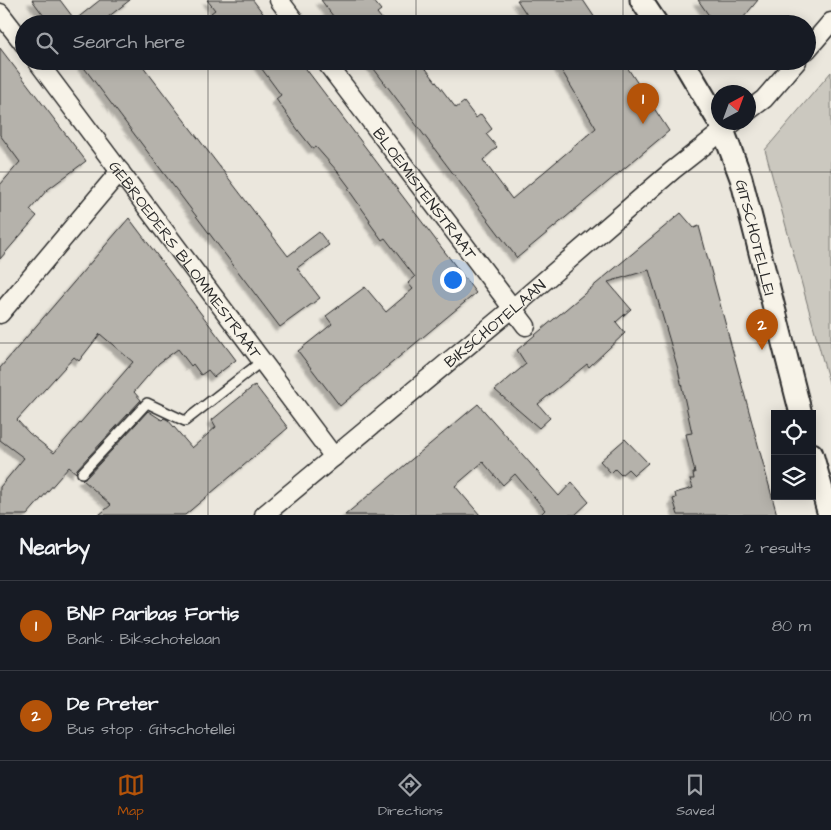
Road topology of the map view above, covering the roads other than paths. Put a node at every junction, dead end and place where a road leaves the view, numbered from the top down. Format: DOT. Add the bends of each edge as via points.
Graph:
graph roads {
  1 [pos="279,0"];
  2 [pos="641,0"];
  3 [pos="0,13"];
  4 [pos="290,15"];
  5 [pos="651,15"];
  6 [pos="831,22"];
  7 [pos="15,32"];
  8 [pos="816,40"];
  9 [pos="44,70"];
  10 [pos="332,70"];
  11 [pos="688,70"];
  12 [pos="789,70"];
  13 [pos="711,104"];
  14 [pos="756,105"];
  15 [pos="717,130"];
  16 [pos="726,130"];
  17 [pos="120,172"];
  18 [pos="513,308"];
  19 [pos="0,314"];
  20 [pos="526,326"];
  21 [pos="262,361"];
  22 [pos="800,410"];
  23 [pos="812,455"];
  24 [pos="334,457"];
  25 [pos="82,473"];
  26 [pos="264,515"];
  27 [pos="829,515"];
  1 -- 4 [label="street"];
  2 -- 5 [label="street"];
  3 -- 7 [label="street"];
  6 -- 8 [label="street"];
  9 -- 17 [label="street, GEBROEDERS BLOMMESTRAAT"];
  10 -- 18 [label="street, BLOEMISTENSTRAAT"];
  11 -- 13 [label="street, GITSCHOTELLEI"];
  12 -- 14 [label="street"];
  15 -- 18 [label="street, BIKSCHOTELAAN"];
  16 -- 22 [label="street, GITSCHOTELLEI"];
  17 -- 19 [label="street"];
  17 -- 21 [label="street, GEBROEDERS BLOMMESTRAAT"];
  18 -- 20 [label="street, BLOEMISTENSTRAAT"];
  18 -- 24 [label="street, BIKSCHOTELAAN"];
  21 -- 24 [label="street, GEBROEDERS BLOMMESTRAAT"];
  21 -- 25 [label="lane" via="185,421 147,403"];
  23 -- 27 [label="street"];
  24 -- 26 [label="street, BIKSCHOTELAAN"];
}
